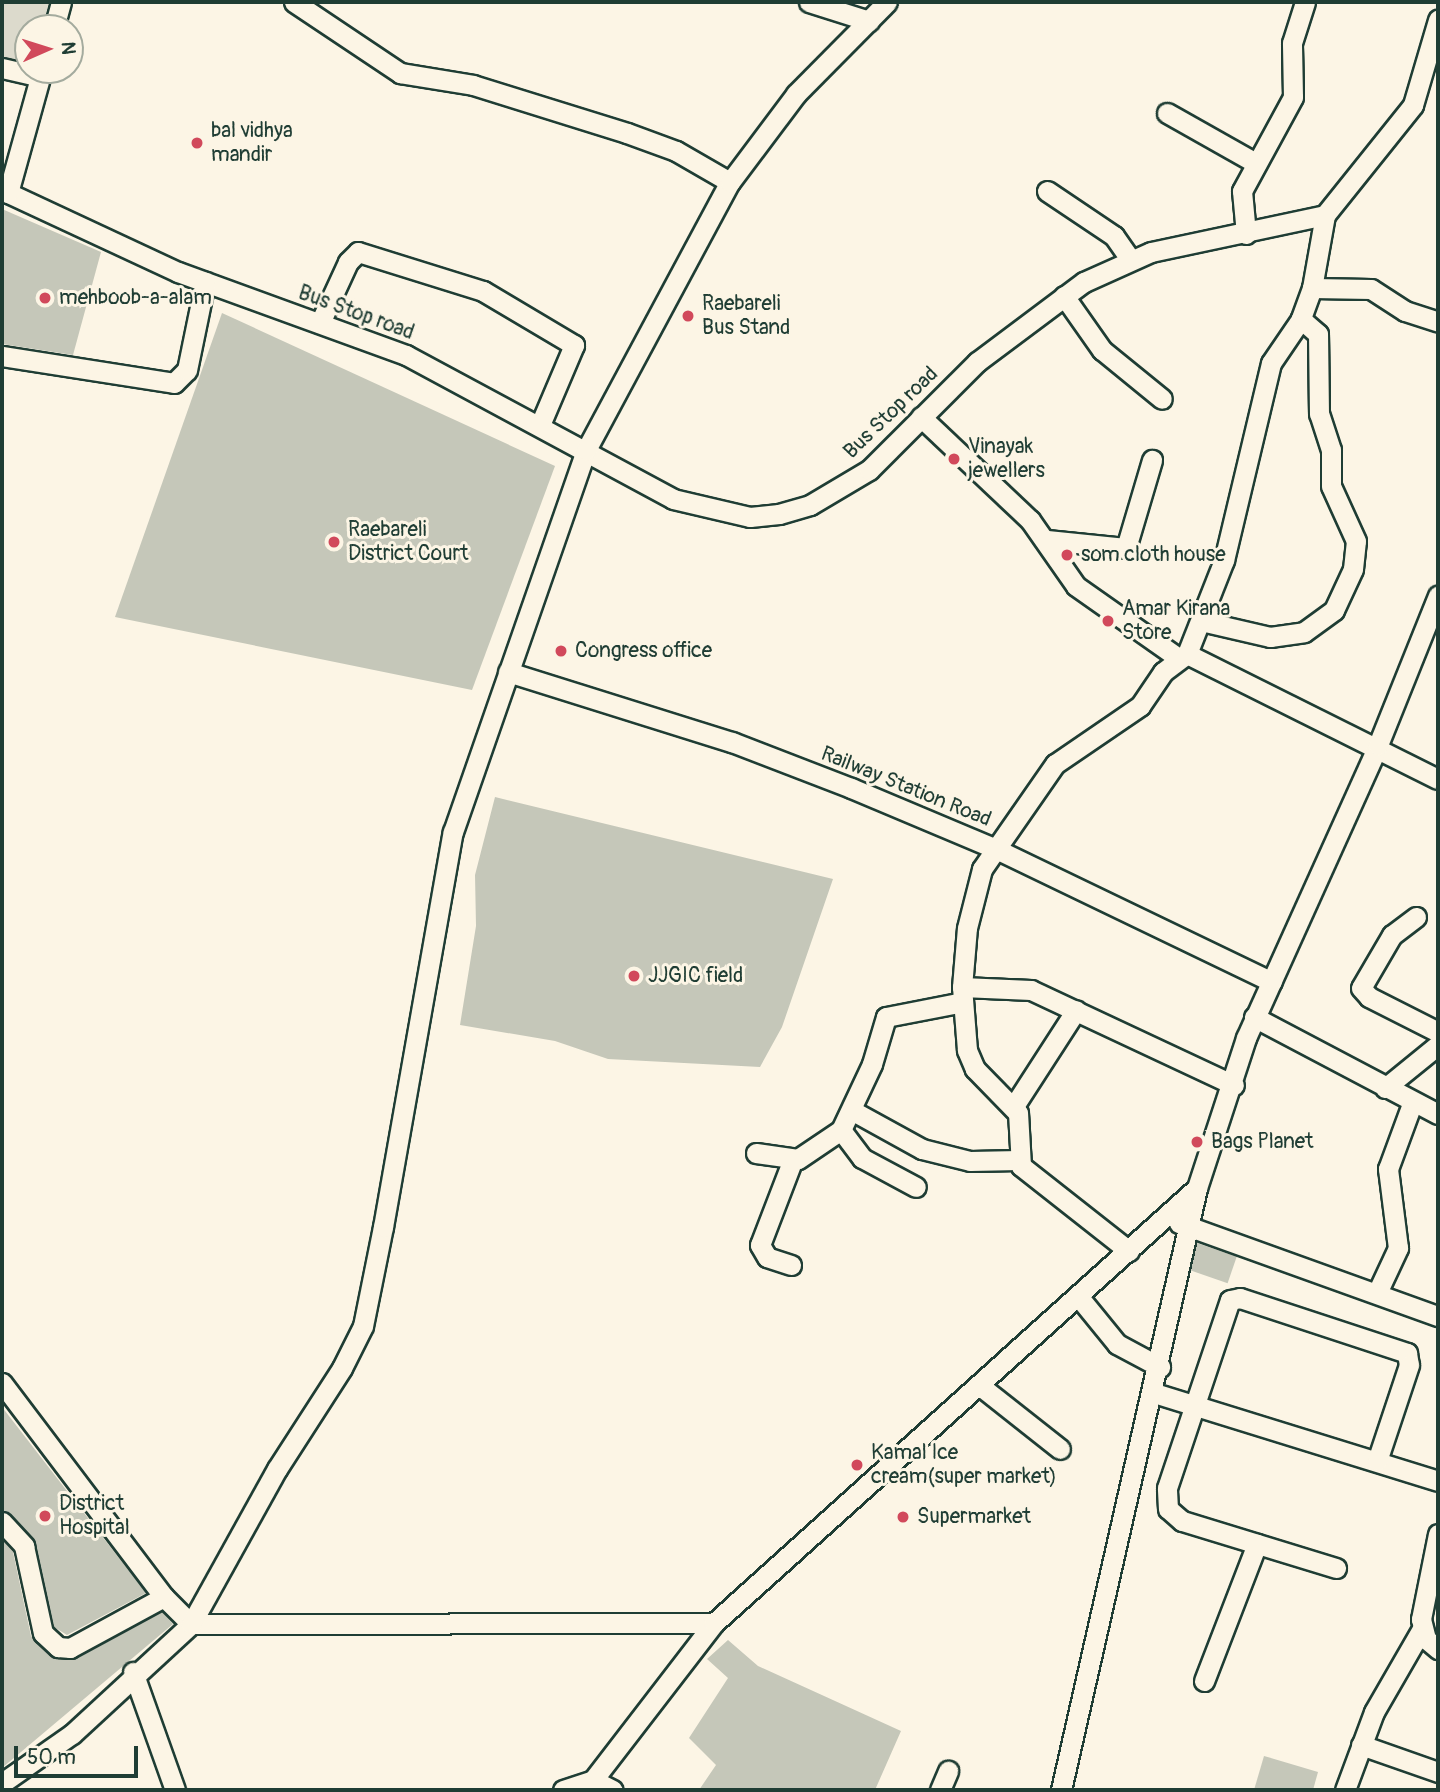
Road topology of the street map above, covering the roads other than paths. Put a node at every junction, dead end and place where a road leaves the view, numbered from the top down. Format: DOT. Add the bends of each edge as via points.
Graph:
graph roads {
  1 [pos="294,2"];
  2 [pos="809,2"];
  3 [pos="887,2"];
  4 [pos="1305,2"];
  5 [pos="1438,20"];
  6 [pos="869,21"];
  7 [pos="38,84"];
  8 [pos="1167,113"];
  9 [pos="1254,162"];
  10 [pos="730,183"];
  11 [pos="5,191"];
  12 [pos="1047,191"];
  13 [pos="1325,215"];
  14 [pos="1245,234"];
  15 [pos="1130,259"];
  16 [pos="205,282"];
  17 [pos="1312,288"];
  18 [pos="1065,296"];
  19 [pos="1301,318"];
  20 [pos="1438,322"];
  21 [pos="320,323"];
  22 [pos="2,356"];
  23 [pos="1163,399"];
  24 [pos="921,418"];
  25 [pos="540,425"];
  26 [pos="586,450"];
  27 [pos="1152,460"];
  28 [pos="1046,540"];
  29 [pos="1438,596"];
  30 [pos="1201,621"];
  31 [pos="1182,655"];
  32 [pos="508,672"];
  33 [pos="1378,745"];
  34 [pos="1438,779"];
  35 [pos="996,849"];
  36 [pos="1416,917"];
  37 [pos="1272,982"];
  38 [pos="963,995"];
  39 [pos="1076,1010"];
  40 [pos="1254,1017"];
  41 [pos="1438,1032"];
  42 [pos="1438,1045"];
  43 [pos="1234,1084"];
  44 [pos="1385,1087"];
  45 [pos="1413,1101"];
  46 [pos="1014,1106"];
  47 [pos="853,1111"];
  48 [pos="1438,1114"];
  49 [pos="841,1130"];
  50 [pos="755,1153"];
  51 [pos="793,1159"];
  52 [pos="1019,1160"];
  53 [pos="916,1187"];
  54 [pos="1197,1188"];
  55 [pos="1164,1219"];
  56 [pos="1189,1226"];
  57 [pos="1129,1251"];
  58 [pos="791,1265"];
  59 [pos="1377,1293"];
  60 [pos="1078,1297"];
  61 [pos="1438,1316"];
  62 [pos="1160,1367"];
  63 [pos="2,1384"];
  64 [pos="979,1385"];
  65 [pos="1154,1393"];
  66 [pos="1197,1402"];
  67 [pos="1060,1449"];
  68 [pos="1377,1461"];
  69 [pos="1438,1481"];
  70 [pos="2,1522"];
  71 [pos="1438,1534"];
  72 [pos="1257,1544"];
  73 [pos="1336,1568"];
  74 [pos="164,1597"];
  75 [pos="714,1623"];
  76 [pos="191,1624"];
  77 [pos="1422,1629"];
  78 [pos="1438,1648"];
  79 [pos="133,1672"];
  80 [pos="1204,1681"];
  81 [pos="1361,1745"];
  82 [pos="948,1771"];
  83 [pos="1438,1772"];
  84 [pos="593,1780"];
  85 [pos="2,1783"];
  86 [pos="175,1790"];
  87 [pos="563,1790"];
  88 [pos="613,1790"];
  89 [pos="940,1790"];
  90 [pos="1061,1790"];
  91 [pos="1345,1790"];
  1 -- 10 [label="street" via="400,73 472,85 627,133 676,151"];
  2 -- 6 [label="street"];
  3 -- 6 [label="street"];
  4 -- 9 [label="street" via="1292,43 1293,97"];
  5 -- 13 [label="street" via="1413,105"];
  6 -- 10 [label="street" via="796,94"];
  7 -- 11 [label="street"];
  8 -- 9 [label="street"];
  9 -- 14 [label="street" via="1242,191"];
  10 -- 26 [label="street"];
  11 -- 16 [label="street, Bus Stop road"];
  12 -- 15 [label="street" via="1114,236"];
  13 -- 14 [label="street, Bus Stop road"];
  13 -- 17 [label="street"];
  14 -- 15 [label="street, Bus Stop road"];
  15 -- 18 [label="street, Bus Stop road"];
  16 -- 21 [label="street, Bus Stop road"];
  16 -- 22 [label="street" via="187,370 174,383"];
  17 -- 19 [label="street"];
  17 -- 20 [label="street" via="1371,289 1405,311"];
  18 -- 23 [label="street" via="1101,350"];
  18 -- 24 [label="street, Bus Stop road" via="977,362"];
  19 -- 30 [label="street" via="1271,363 1224,560"];
  19 -- 30 [label="street" via="1318,334 1318,414 1331,450 1331,486 1356,541 1353,569 1334,610 1304,632 1270,637"];
  21 -- 25 [label="street, Bus Stop road" via="407,355"];
  21 -- 25 [label="street" via="348,262 358,252 483,291 565,334 574,345"];
  24 -- 26 [label="street, Bus Stop road" via="869,470 810,505 750,517 673,499"];
  24 -- 28 [label="street"];
  25 -- 26 [label="street, Bus Stop road"];
  26 -- 32 [label="street"];
  27 -- 28 [label="street" via="1126,548"];
  28 -- 31 [label="street" via="1076,586"];
  29 -- 33 [label="street"];
  30 -- 31 [label="street"];
  31 -- 33 [label="street"];
  31 -- 35 [label="street" via="1140,706 1055,764"];
  32 -- 35 [label="street, Railway Station Road" via="732,742"];
  32 -- 76 [label="street" via="468,780 439,885 363,1326"];
  33 -- 34 [label="street"];
  33 -- 37 [label="street"];
  35 -- 37 [label="street, Railway Station Road"];
  35 -- 38 [label="street" via="974,895"];
  36 -- 41 [label="street" via="1392,935 1361,988 1368,997"];
  37 -- 40 [label="street"];
  38 -- 39 [label="street" via="1013,986"];
  38 -- 46 [label="street" via="967,1050 975,1069"];
  38 -- 47 [label="street" via="886,1017"];
  39 -- 43 [label="street"];
  39 -- 46 [label="street"];
  40 -- 43 [label="street"];
  40 -- 44 [label="street"];
  42 -- 44 [label="street"];
  43 -- 54 [label="street"];
  44 -- 45 [label="street"];
  45 -- 48 [label="street"];
  45 -- 59 [label="street" via="1388,1169 1398,1248"];
  46 -- 52 [label="street" via="1021,1125"];
  47 -- 49 [label="street"];
  47 -- 52 [label="street" via="922,1149 970,1161"];
  49 -- 51 [label="street" via="807,1155"];
  49 -- 53 [label="street" via="862,1158"];
  50 -- 51 [label="street"];
  51 -- 58 [label="street" via="760,1244 767,1256"];
  52 -- 57 [label="street" via="1026,1172"];
  54 -- 55 [label="street"];
  54 -- 56 [label="street"];
  55 -- 56 [label="street"];
  55 -- 57 [label="street"];
  56 -- 59 [label="street"];
  56 -- 62 [label="street"];
  57 -- 60 [label="street"];
  59 -- 61 [label="street"];
  60 -- 62 [label="street" via="1117,1344"];
  60 -- 64 [label="street"];
  62 -- 65 [label="street"];
  63 -- 74 [label="street"];
  64 -- 67 [label="street"];
  64 -- 75 [label="street"];
  65 -- 66 [label="street"];
  65 -- 90 [label="street"];
  66 -- 68 [label="street"];
  66 -- 68 [label="street" via="1230,1300 1394,1346 1407,1353 1409,1365"];
  66 -- 72 [label="street" via="1167,1488 1168,1509 1182,1521"];
  68 -- 69 [label="street"];
  70 -- 74 [label="street" via="24,1546 43,1633 58,1647 70,1648"];
  71 -- 77 [label="street"];
  72 -- 73 [label="street"];
  72 -- 80 [label="street"];
  74 -- 76 [label="street"];
  75 -- 76 [label="street"];
  75 -- 84 [label="street"];
  76 -- 79 [label="street"];
  77 -- 78 [label="street"];
  77 -- 81 [label="street"];
  79 -- 85 [label="street" via="72,1734"];
  79 -- 86 [label="street"];
  81 -- 83 [label="street"];
  81 -- 91 [label="street"];
  82 -- 89 [label="street"];
  84 -- 87 [label="street"];
  84 -- 88 [label="street"];
}
